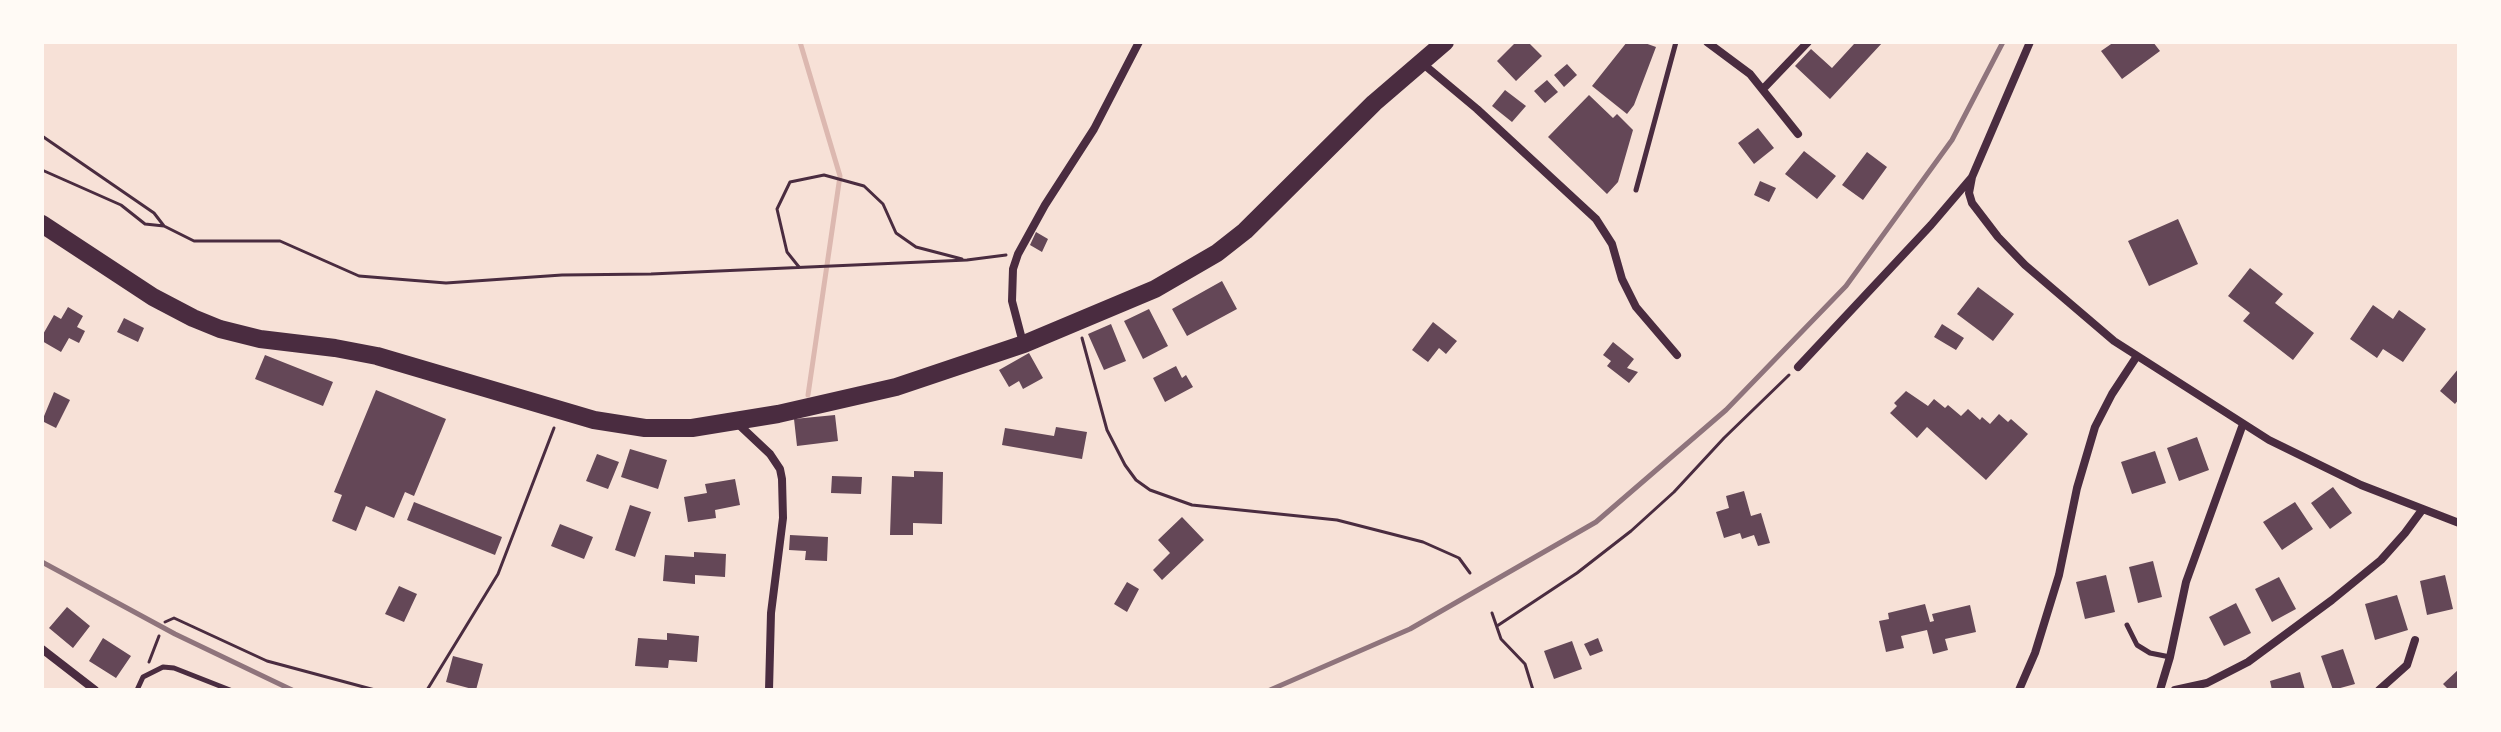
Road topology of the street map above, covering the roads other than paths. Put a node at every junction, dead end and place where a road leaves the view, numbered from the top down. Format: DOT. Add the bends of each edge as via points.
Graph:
graph roads {
  1 [pos="1139,42"];
  2 [pos="1445,42"];
  3 [pos="1676,42"];
  4 [pos="1707,42"];
  5 [pos="1808,42"];
  6 [pos="2030,42"];
  7 [pos="1421,62"];
  8 [pos="1763,89"];
  9 [pos="1798,134"];
  10 [pos="1972,177"];
  11 [pos="1636,190"];
  12 [pos="42,224"];
  13 [pos="1024,344"];
  14 [pos="1677,355"];
  15 [pos="2137,356"];
  16 [pos="1798,367"];
  17 [pos="735,422"];
  18 [pos="2243,424"];
  19 [pos="2422,510"];
  20 [pos="2459,523"];
  21 [pos="2127,625"];
  22 [pos="2415,640"];
  23 [pos="42,649"];
  24 [pos="2170,657"];
  25 [pos="95,690"];
  26 [pos="137,690"];
  27 [pos="230,690"];
  28 [pos="769,690"];
  29 [pos="2019,690"];
  30 [pos="2160,690"];
  31 [pos="2175,690"];
  32 [pos="2379,690"];
  1 -- 13 [label="street" via="1094,129 1018,254 1012,301"];
  2 -- 7 [label="main road"];
  3 -- 11 [label="lane"];
  4 -- 8 [label="street" via="1739,63"];
  5 -- 8 [label="street"];
  6 -- 10 [label="street"];
  7 -- 13 [label="main road" via="1259,220 1217,253 1155,289"];
  7 -- 14 [label="street" via="1596,219 1612,244 1636,307"];
  8 -- 9 [label="street"];
  10 -- 15 [label="street" via="1972,203 2007,248"];
  10 -- 16 [label="street"];
  12 -- 17 [label="main road" via="153,297 220,329 377,356 618,425 660,430"];
  13 -- 17 [label="main road" via="880,391"];
  15 -- 18 [label="street"];
  15 -- 29 [label="street" via="2095,427 2059,575"];
  17 -- 28 [label="street" via="770,454 782,479"];
  18 -- 19 [label="street"];
  18 -- 24 [label="street" via="2186,582"];
  19 -- 20 [label="street"];
  19 -- 31 [label="street" via="2381,560 2248,662 2207,683"];
  21 -- 24 [label="lane" via="2137,645"];
  22 -- 32 [label="street" via="2407,665"];
  23 -- 25 [label="street"];
  24 -- 30 [label="street"];
  26 -- 27 [label="lane" via="143,677 169,667"];
}
